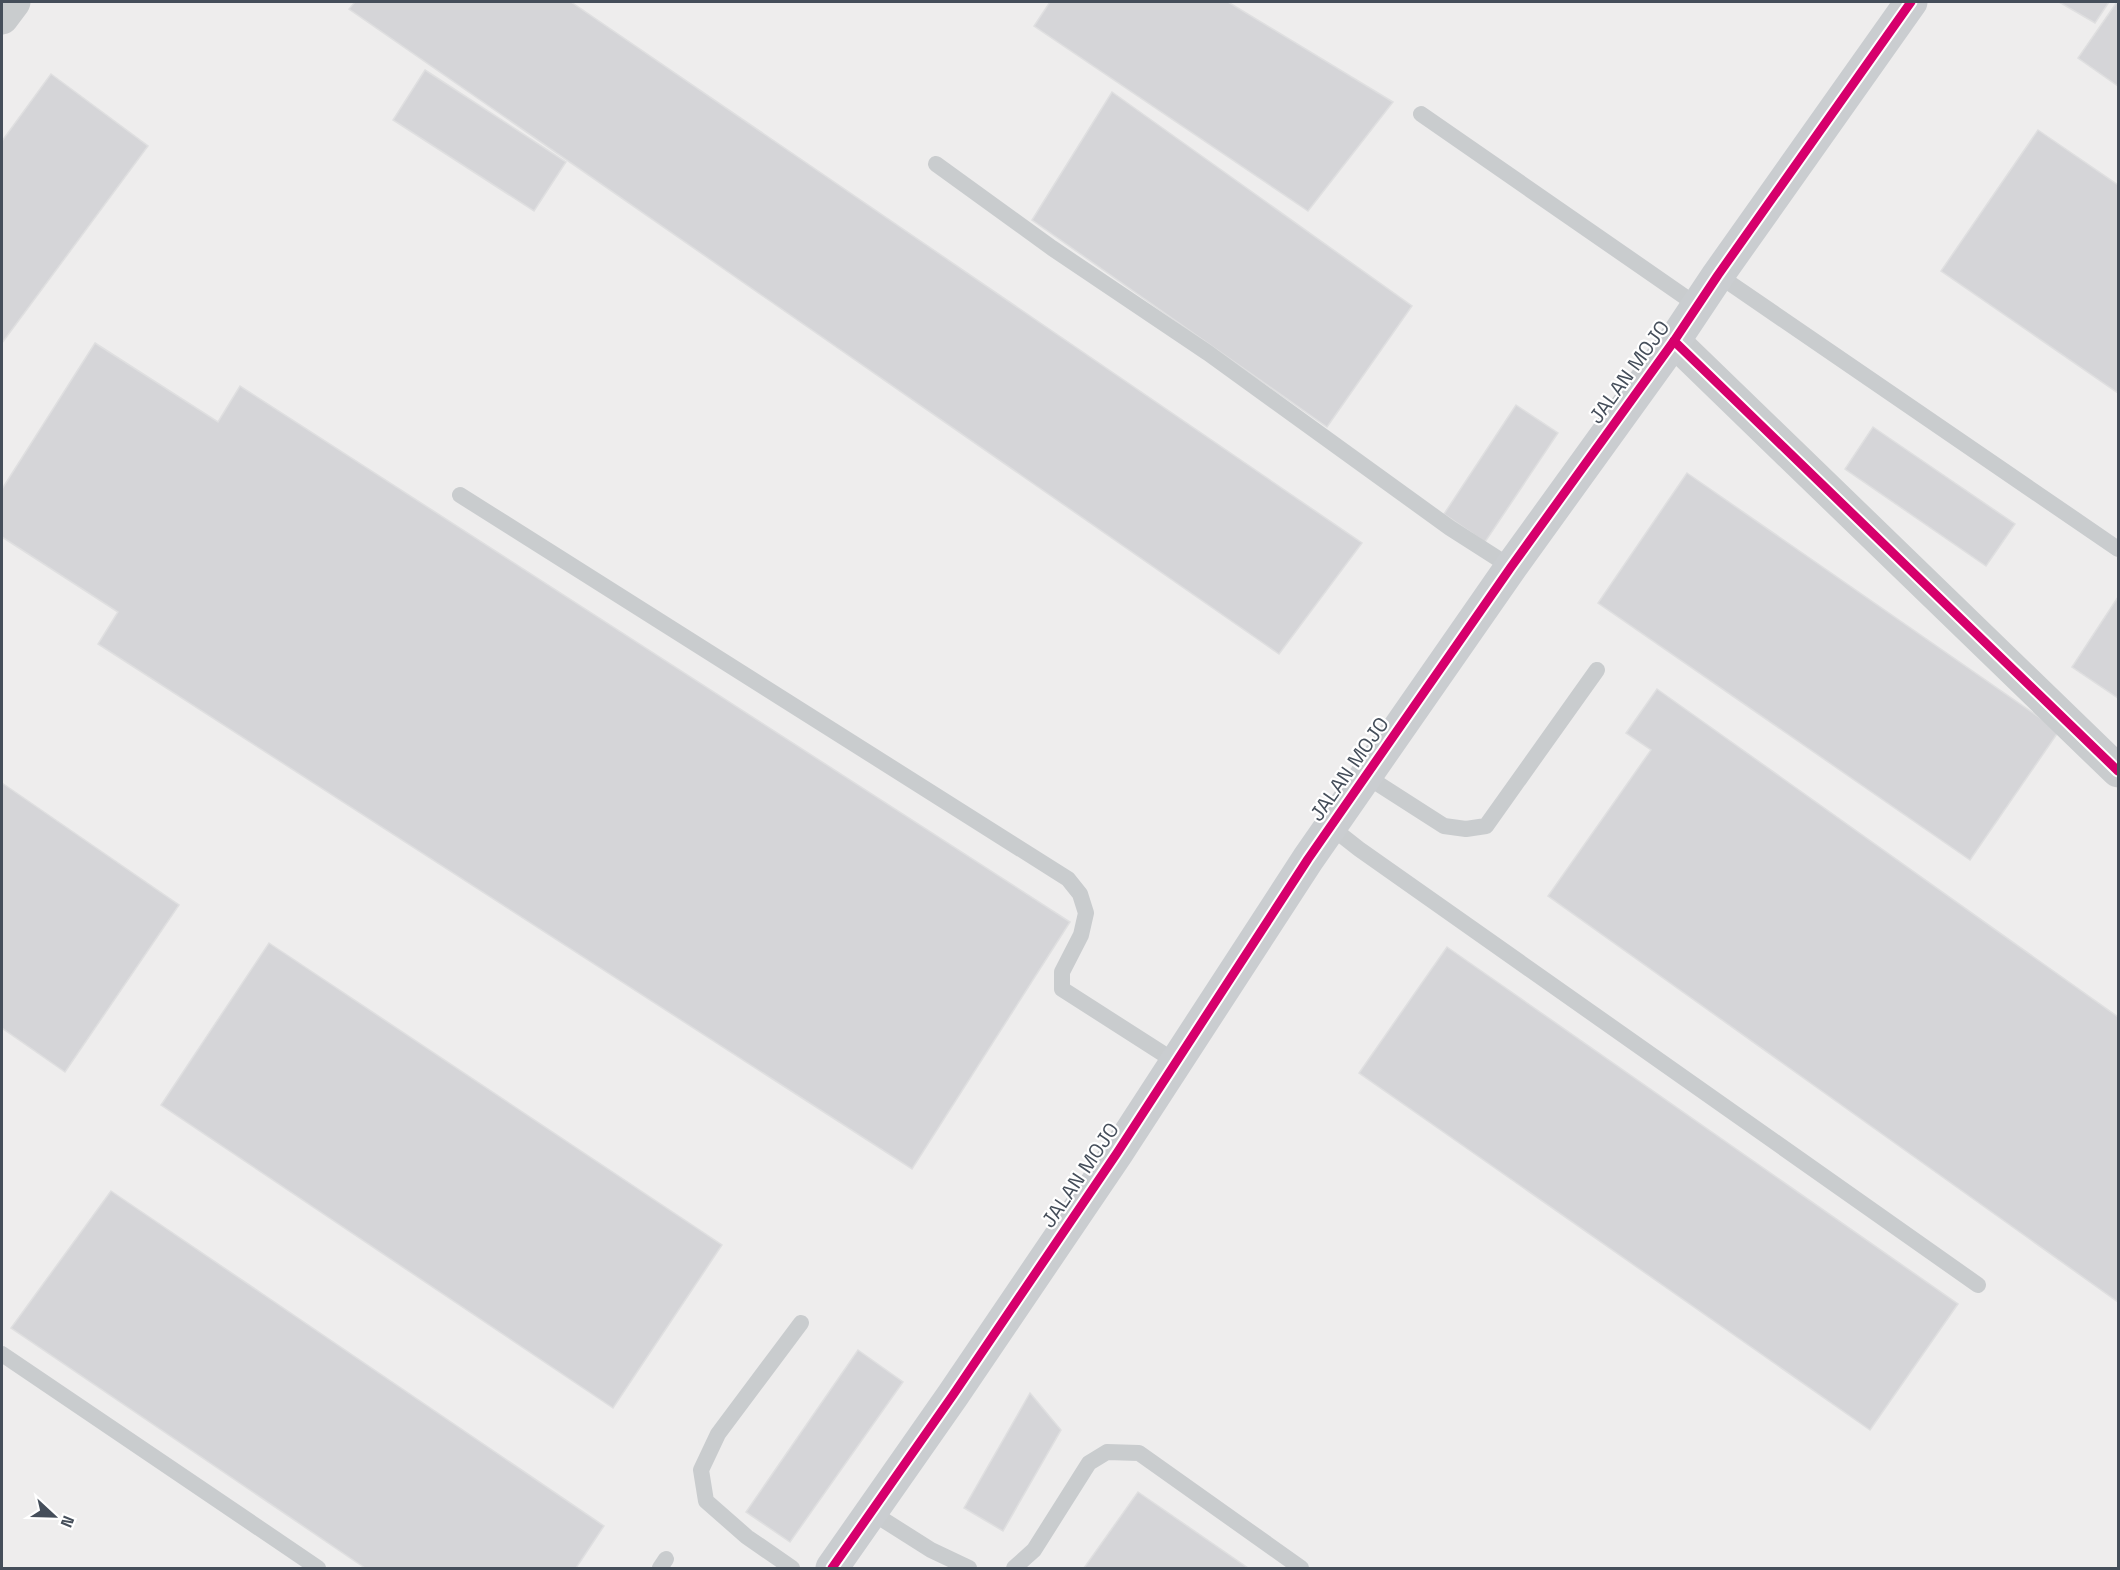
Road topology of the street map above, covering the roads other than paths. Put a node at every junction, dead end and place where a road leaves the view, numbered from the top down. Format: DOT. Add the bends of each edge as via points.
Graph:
graph roads {
  1 [pos="14,2"];
  2 [pos="1911,2"];
  3 [pos="2,18"];
  4 [pos="1421,114"];
  5 [pos="936,164"];
  6 [pos="1718,275"];
  7 [pos="1698,306"];
  8 [pos="1674,341"];
  9 [pos="460,495"];
  10 [pos="2118,549"];
  11 [pos="1510,567"];
  12 [pos="1597,670"];
  13 [pos="2118,771"];
  14 [pos="1366,776"];
  15 [pos="1330,827"];
  16 [pos="1176,1062"];
  17 [pos="1978,1285"];
  18 [pos="801,1323"];
  19 [pos="2,1354"];
  20 [pos="872,1512"];
  21 [pos="318,1569"];
  22 [pos="792,1569"];
  23 [pos="832,1569"];
  24 [pos="969,1569"];
  25 [pos="1014,1569"];
  26 [pos="1301,1569"];
  1 -- 3 [label="street"];
  2 -- 6 [label="street, JALAN MOJO"];
  4 -- 7 [label="lane"];
  5 -- 11 [label="lane"];
  6 -- 7 [label="street, JALAN MOJO"];
  6 -- 10 [label="lane"];
  7 -- 8 [label="street, JALAN MOJO"];
  8 -- 11 [label="street, JALAN MOJO"];
  8 -- 13 [label="street"];
  9 -- 16 [label="lane" via="1068,879 1080,894 1086,913 1081,935 1062,972 1062,989"];
  11 -- 14 [label="street, JALAN MOJO"];
  12 -- 14 [label="lane" via="1486,826 1466,830 1444,826"];
  14 -- 15 [label="street, JALAN MOJO"];
  15 -- 16 [label="street, JALAN MOJO"];
  15 -- 17 [label="lane"];
  16 -- 20 [label="street, JALAN MOJO"];
  18 -- 22 [label="lane" via="718,1434 700,1470 706,1501"];
  19 -- 21 [label="lane"];
  20 -- 23 [label="street, JALAN MOJO"];
  20 -- 24 [label="lane" via="930,1550"];
  25 -- 26 [label="lane" via="1034,1550 1089,1463 1107,1452 1139,1453"];
}
